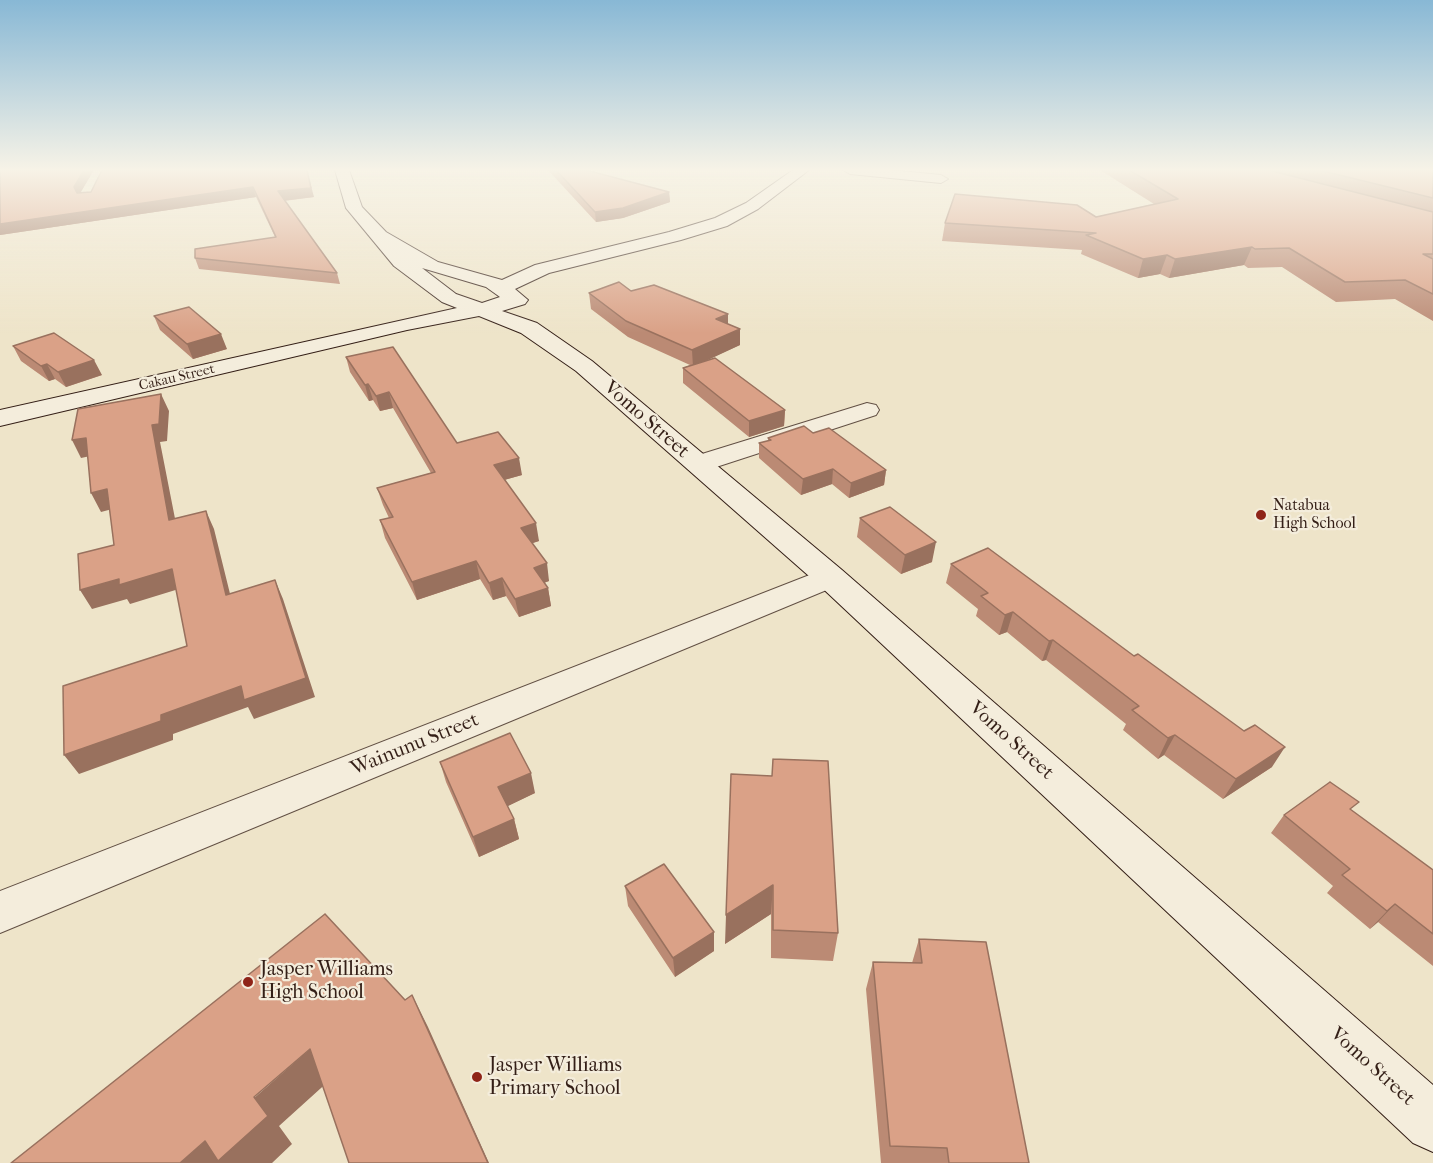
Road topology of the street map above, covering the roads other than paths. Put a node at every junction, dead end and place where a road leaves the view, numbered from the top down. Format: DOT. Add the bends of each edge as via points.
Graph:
graph roads {
  1 [pos="369,224"];
  2 [pos="714,224"];
  3 [pos="380,236"];
  4 [pos="583,257"];
  5 [pos="467,275"];
  6 [pos="439,291"];
  7 [pos="508,292"];
  8 [pos="479,310"];
  9 [pos="353,336"];
  10 [pos="584,366"];
  11 [pos="867,410"];
  12 [pos="0,418"];
  13 [pos="698,464"];
  14 [pos="830,577"];
  15 [pos="0,912"];
  16 [pos="1433,1123"];
  1 -- 3 [label="main road, Vomo Street"];
  2 -- 4 [label="main road"];
  3 -- 5 [label="main road, Vomo Street" via="431,266"];
  3 -- 6 [label="main road, Vomo Street" via="401,262"];
  4 -- 5 [label="main road"];
  4 -- 7 [label="main road, Cakau Street" via="528,273"];
  5 -- 6 [label="main road" via="448,281"];
  5 -- 7 [label="main road, Vomo Street"];
  6 -- 8 [label="main road, Vomo Street"];
  6 -- 9 [label="main road, Cakau Street" via="432,309 425,313"];
  7 -- 8 [label="main road, Cakau Street" via="502,304"];
  7 -- 10 [label="main road, Vomo Street" via="559,330"];
  8 -- 9 [label="main road, Cakau Street"];
  8 -- 10 [label="main road, Vomo Street" via="529,328"];
  9 -- 12 [label="main road, Cakau Street"];
  10 -- 13 [label="main road, Vomo Street"];
  11 -- 13 [label="street"];
  13 -- 14 [label="main road, Vomo Street"];
  14 -- 15 [label="street, Wainunu Street"];
  14 -- 16 [label="main road, Vomo Street"];
}
